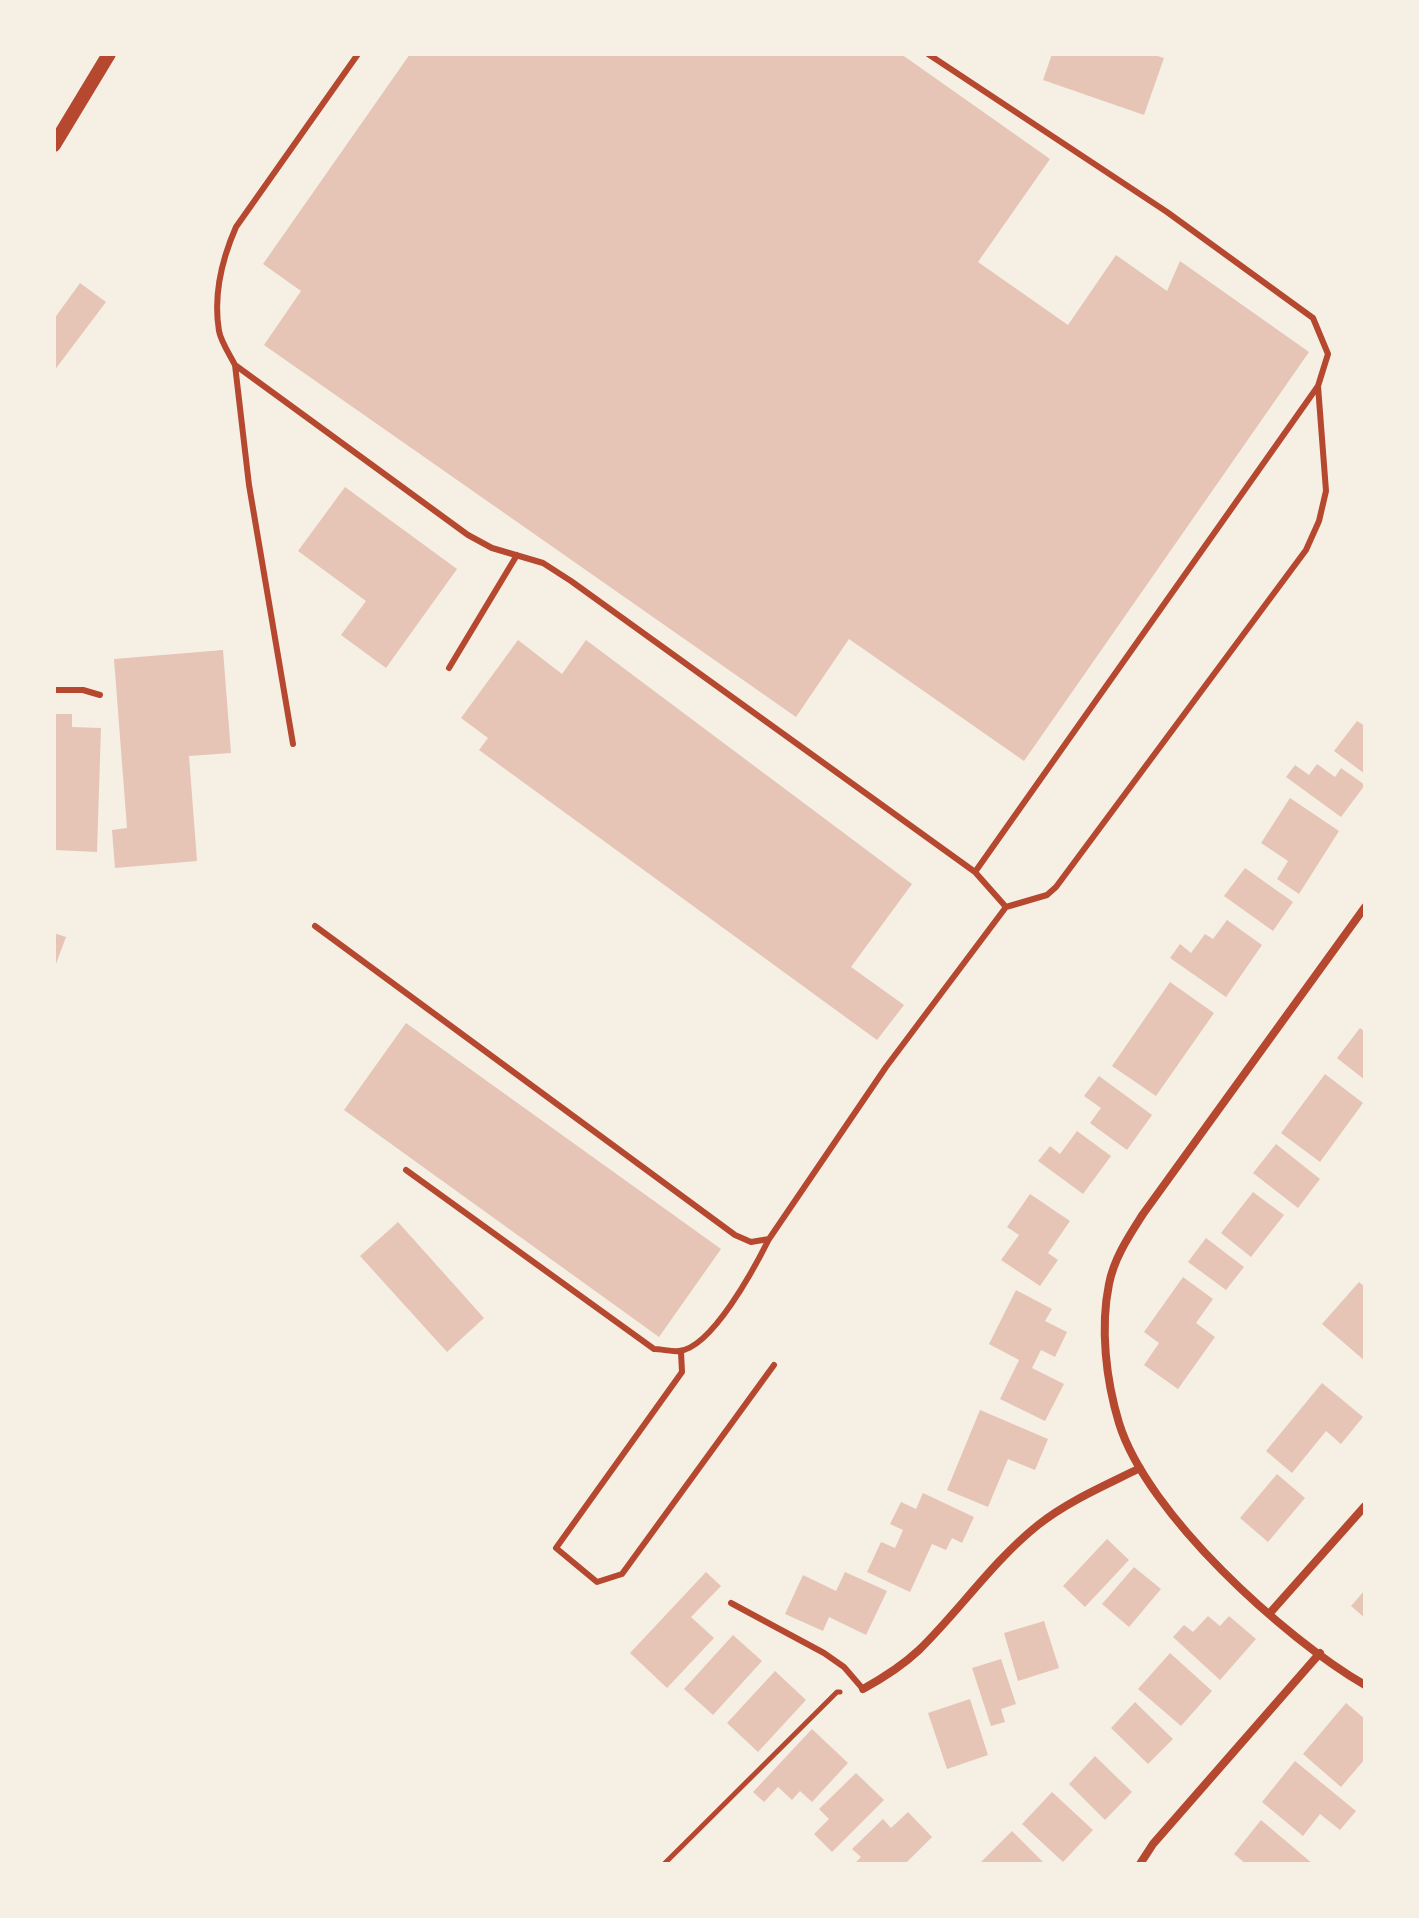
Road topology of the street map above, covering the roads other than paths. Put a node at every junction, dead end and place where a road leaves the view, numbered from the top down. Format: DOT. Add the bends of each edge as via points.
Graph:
graph roads {
  1 [pos="109,54"];
  2 [pos="358,54"];
  3 [pos="928,54"];
  4 [pos="54,145"];
  5 [pos="235,365"];
  6 [pos="1318,386"];
  7 [pos="517,555"];
  8 [pos="449,668"];
  9 [pos="54,690"];
  10 [pos="100,695"];
  11 [pos="293,744"];
  12 [pos="975,872"];
  13 [pos="1006,907"];
  14 [pos="1365,907"];
  15 [pos="315,926"];
  16 [pos="406,1170"];
  17 [pos="769,1239"];
  18 [pos="681,1352"];
  19 [pos="774,1365"];
  20 [pos="1140,1468"];
  21 [pos="1365,1506"];
  22 [pos="731,1603"];
  23 [pos="1269,1614"];
  24 [pos="1320,1653"];
  25 [pos="1365,1685"];
  26 [pos="863,1689"];
  27 [pos="1140,1864"];
  1 -- 4 [label="street"];
  2 -- 5 [label="lane" via="236,227 224,255 219,333"];
  3 -- 6 [label="lane" via="1167,212 1313,318 1328,354"];
  5 -- 7 [label="lane" via="468,535"];
  5 -- 11 [label="lane" via="249,485"];
  6 -- 12 [label="lane"];
  6 -- 13 [label="lane" via="1326,491 1306,550 1056,887 1047,895"];
  7 -- 8 [label="lane"];
  7 -- 12 [label="lane" via="543,563 571,581"];
  9 -- 10 [label="lane"];
  12 -- 13 [label="lane"];
  13 -- 17 [label="lane" via="886,1067"];
  14 -- 20 [label="street" via="1120,1250 1109,1283 1105,1328 1109,1378 1120,1424"];
  15 -- 17 [label="lane" via="735,1235 751,1242"];
  16 -- 18 [label="lane" via="654,1349"];
  17 -- 18 [label="lane" via="744,1287 701,1341"];
  18 -- 19 [label="lane" via="682,1372 556,1548 597,1582 622,1574"];
  20 -- 23 [label="street" via="1214,1563"];
  20 -- 26 [label="street" via="1038,1525 918,1651"];
  21 -- 23 [label="street"];
  22 -- 26 [label="lane" via="824,1653"];
  23 -- 24 [label="street"];
  24 -- 25 [label="street"];
  24 -- 27 [label="street"];
}
